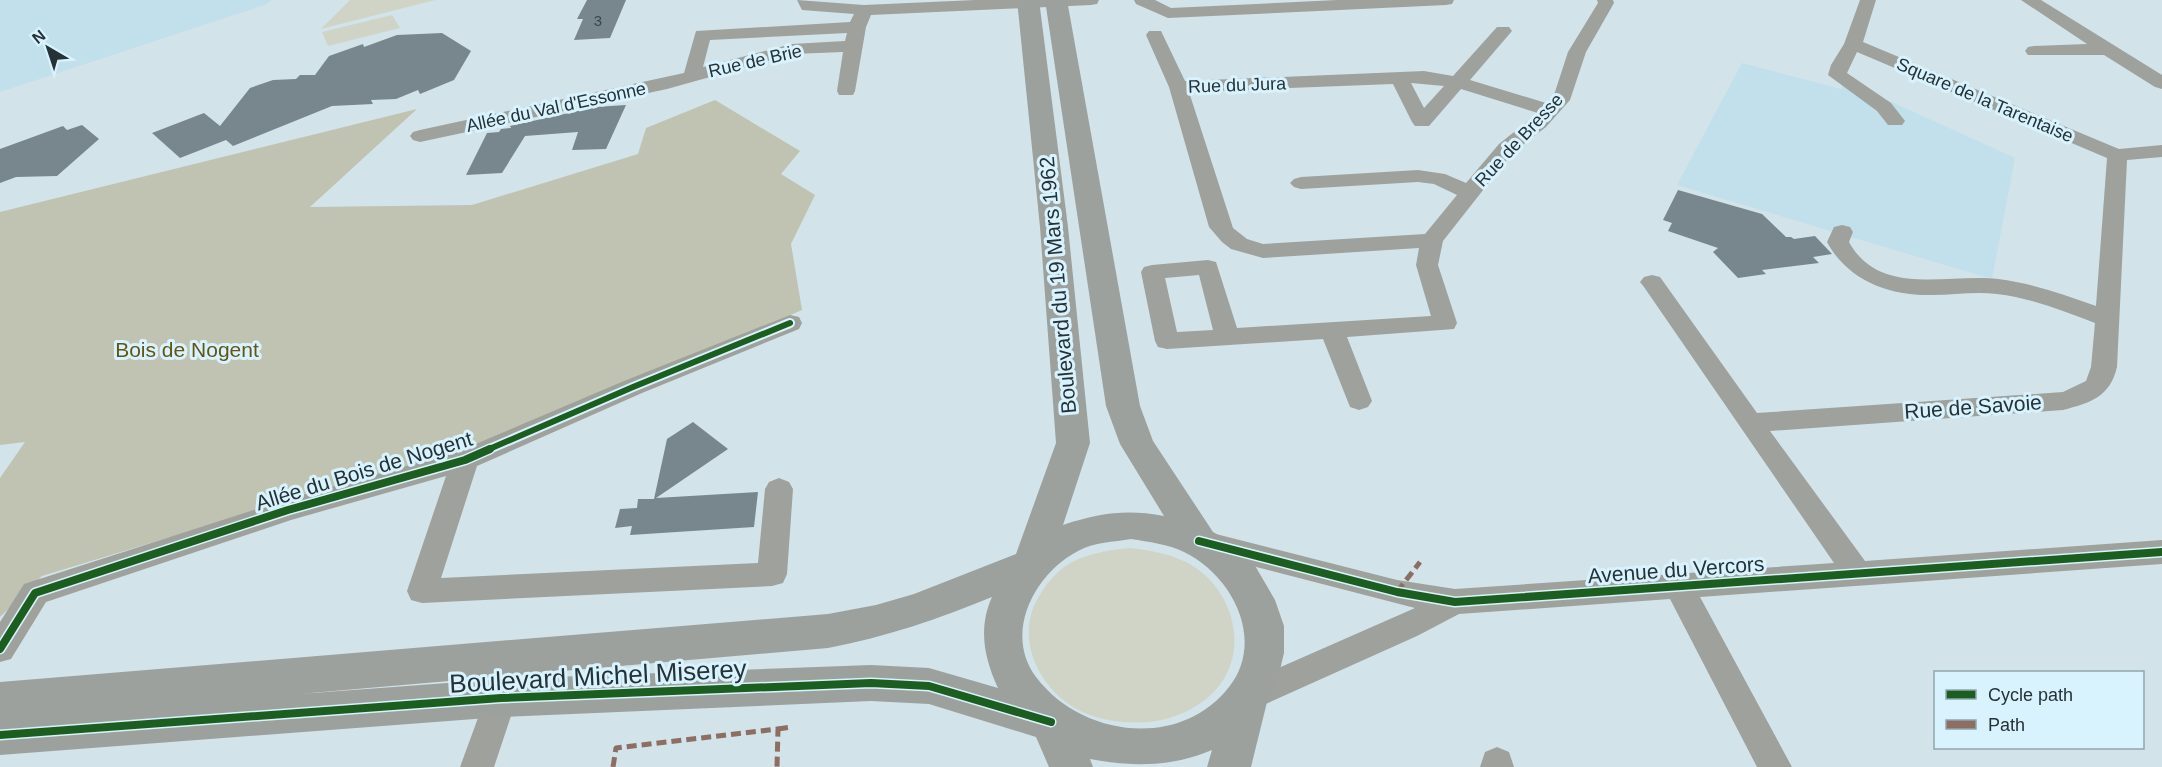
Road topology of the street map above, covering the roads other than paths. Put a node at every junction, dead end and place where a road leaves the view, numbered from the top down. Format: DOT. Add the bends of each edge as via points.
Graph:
graph roads {
  1 [pos="805,0"];
  2 [pos="1091,0"];
  3 [pos="1142,0"];
  4 [pos="1446,0"];
  5 [pos="1605,0"];
  6 [pos="1868,0"];
  7 [pos="2029,0"];
  8 [pos="1042,1"];
  9 [pos="930,3"];
  10 [pos="864,10"];
  11 [pos="857,27"];
  12 [pos="1503,31"];
  13 [pos="1155,35"];
  14 [pos="1853,45"];
  15 [pos="853,46"];
  16 [pos="2109,49"];
  17 [pos="2034,51"];
  18 [pos="692,76"];
  19 [pos="1399,78"];
  20 [pos="1458,82"];
  21 [pos="2162,83"];
  22 [pos="1178,87"];
  23 [pos="846,92"];
  24 [pos="1550,110"];
  25 [pos="1894,122"];
  26 [pos="420,136"];
  27 [pos="2162,151"];
  28 [pos="2117,155"];
  29 [pos="1301,183"];
  30 [pos="1470,193"];
  31 [pos="1842,232"];
  32 [pos="1432,240"];
  33 [pos="1652,282"];
  34 [pos="2106,318"];
  35 [pos="790,323"];
  36 [pos="1332,330"];
  37 [pos="1227,336"];
  38 [pos="1359,401"];
  39 [pos="1750,423"];
  40 [pos="465,460"];
  41 [pos="778,489"];
  42 [pos="1199,542"];
  43 [pos="2162,552"];
  44 [pos="1031,564"];
  45 [pos="1857,573"];
  46 [pos="1679,587"];
  47 [pos="1455,602"];
  48 [pos="0,649"];
  49 [pos="1247,697"];
  50 [pos="501,698"];
  51 [pos="0,701"];
  52 [pos="1050,722"];
  53 [pos="0,735"];
  54 [pos="477,767"];
  55 [pos="1071,767"];
  56 [pos="1229,767"];
  57 [pos="1775,767"];
  1 -- 10 [label="street" via="817,9"];
  2 -- 8 [label="street"];
  3 -- 4 [label="street" via="1168,13"];
  5 -- 24 [label="street, Rue de Bresse" via="1577,52 1563,96"];
  6 -- 14 [label="street"];
  7 -- 16 [label="street"];
  8 -- 9 [label="street"];
  8 -- 42 [label="street, Boulevard du 19 Mars 1962" via="1123,406 1137,444"];
  8 -- 44 [label="street, Boulevard du 19 Mars 1962" via="1054,227 1073,443"];
  9 -- 10 [label="street"];
  10 -- 11 [label="street"];
  11 -- 15 [label="street"];
  11 -- 18 [label="street, Rue de Brie" via="702,35"];
  12 -- 20 [label="street"];
  13 -- 22 [label="street"];
  14 -- 25 [label="street" via="1837,75 1884,107"];
  14 -- 28 [label="street, Square de la Tarentaise"];
  15 -- 18 [label="street, Rue de Brie" via="792,49"];
  15 -- 23 [label="street"];
  16 -- 17 [label="street"];
  16 -- 21 [label="street"];
  18 -- 26 [label="street, Allée du Val d'Essonne"];
  19 -- 20 [label="street, Rue du Jura"];
  19 -- 20 [label="street" via="1422,122"];
  19 -- 22 [label="street, Rue du Jura"];
  20 -- 24 [label="street, Rue du Jura"];
  22 -- 32 [label="street, Rue du Jura" via="1221,227 1229,239 1263,251"];
  24 -- 30 [label="street, Rue de Bresse" via="1506,148"];
  27 -- 28 [label="street"];
  28 -- 34 [label="street, Rue de Savoie"];
  29 -- 30 [label="street" via="1418,176 1438,178"];
  30 -- 32 [label="street, Rue de Bresse"];
  31 -- 34 [label="street" via="1838,242 1842,253 1865,272 1884,280 1921,288 1994,285"];
  32 -- 36 [label="street" via="1427,265 1445,322"];
  33 -- 39 [label="street"];
  34 -- 39 [label="street, Rue de Savoie" via="2102,381 2091,391 2071,399"];
  35 -- 40 [label="street, Allée du Bois de Nogent"];
  36 -- 37 [label="street"];
  36 -- 38 [label="street"];
  39 -- 45 [label="street"];
  40 -- 41 [label="street, Allée du Bois de Nogent" via="422,591 772,574"];
  40 -- 48 [label="street, Allée du Bois de Nogent" via="288,510 35,593"];
  42 -- 44 [label="street" via="1166,529 1131,525 1097,529 1064,540"];
  42 -- 47 [label="street, Avenue du Vercors" via="1397,592"];
  42 -- 49 [label="street" via="1237,570 1257,598 1266,631 1263,665"];
  43 -- 45 [label="street, Avenue du Vercors"];
  44 -- 51 [label="street, Boulevard Michel Miserey" via="921,609 828,631"];
  44 -- 52 [label="street" via="1010,596 1002,626 1005,657 1018,687"];
  45 -- 46 [label="street, Avenue du Vercors"];
  46 -- 47 [label="street, Avenue du Vercors"];
  46 -- 57 [label="street"];
  47 -- 49 [label="street, Avenue du Vercors"];
  49 -- 52 [label="street" via="1213,729 1174,745 1120,747 1088,741"];
  49 -- 56 [label="street"];
  50 -- 52 [label="street, Boulevard Michel Miserey" via="871,683 929,686"];
  50 -- 53 [label="street, Boulevard Michel Miserey"];
  50 -- 54 [label="street"];
  52 -- 55 [label="street"];
}
